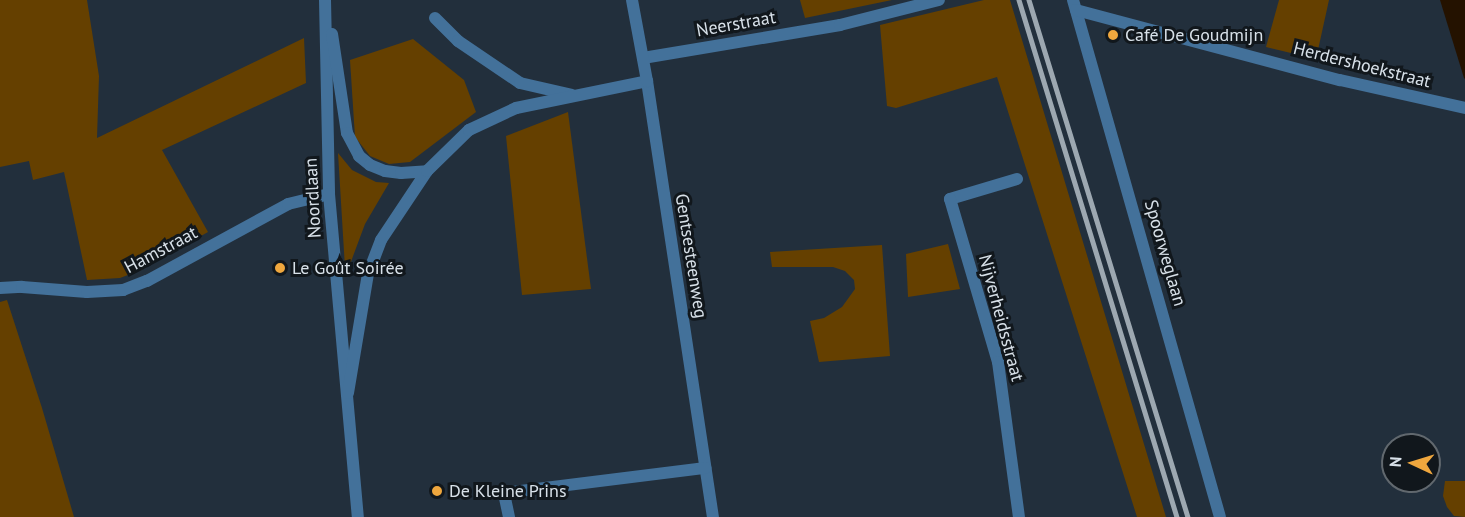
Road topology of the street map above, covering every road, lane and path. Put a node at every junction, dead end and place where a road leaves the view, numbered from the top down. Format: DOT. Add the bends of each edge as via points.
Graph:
graph roads {
  1 [pos="326,0"];
  2 [pos="632,0"];
  3 [pos="939,0"];
  4 [pos="1074,5"];
  5 [pos="435,18"];
  6 [pos="643,58"];
  7 [pos="647,81"];
  8 [pos="572,95"];
  9 [pos="1465,108"];
  10 [pos="428,171"];
  11 [pos="1017,179"];
  12 [pos="329,194"];
  13 [pos="0,288"];
  14 [pos="348,393"];
  15 [pos="705,468"];
  16 [pos="358,517"];
  17 [pos="509,517"];
  18 [pos="713,517"];
  19 [pos="1019,517"];
  20 [pos="1220,517"];
  1 -- 10 [label="street, Noordlaan" via="351,144 370,165 385,171"];
  1 -- 12 [label="street, Noordlaan"];
  2 -- 6 [label="street, Gentsesteenweg"];
  3 -- 6 [label="street, Neerstraat" via="840,25"];
  4 -- 9 [label="street, Herdershoekstraat" via="1340,80"];
  4 -- 20 [label="street, Spoorweglaan"];
  5 -- 8 [label="street" via="458,41 520,83"];
  6 -- 7 [label="street, Gentsesteenweg"];
  7 -- 8 [label="street, Noordlaan"];
  7 -- 15 [label="street, Gentsesteenweg"];
  8 -- 10 [label="street, Noordlaan" via="516,108 469,130"];
  10 -- 14 [label="street, Noordlaan" via="381,240 368,274"];
  11 -- 19 [label="street, Nijverheidsstraat" via="950,199 998,362"];
  12 -- 13 [label="street, Hamstraat" via="288,204 147,281 123,290"];
  12 -- 14 [label="street, Noordlaan"];
  14 -- 16 [label="street, Noordlaan"];
  15 -- 17 [label="street" via="504,493"];
  15 -- 18 [label="street, Gentsesteenweg"];
}
